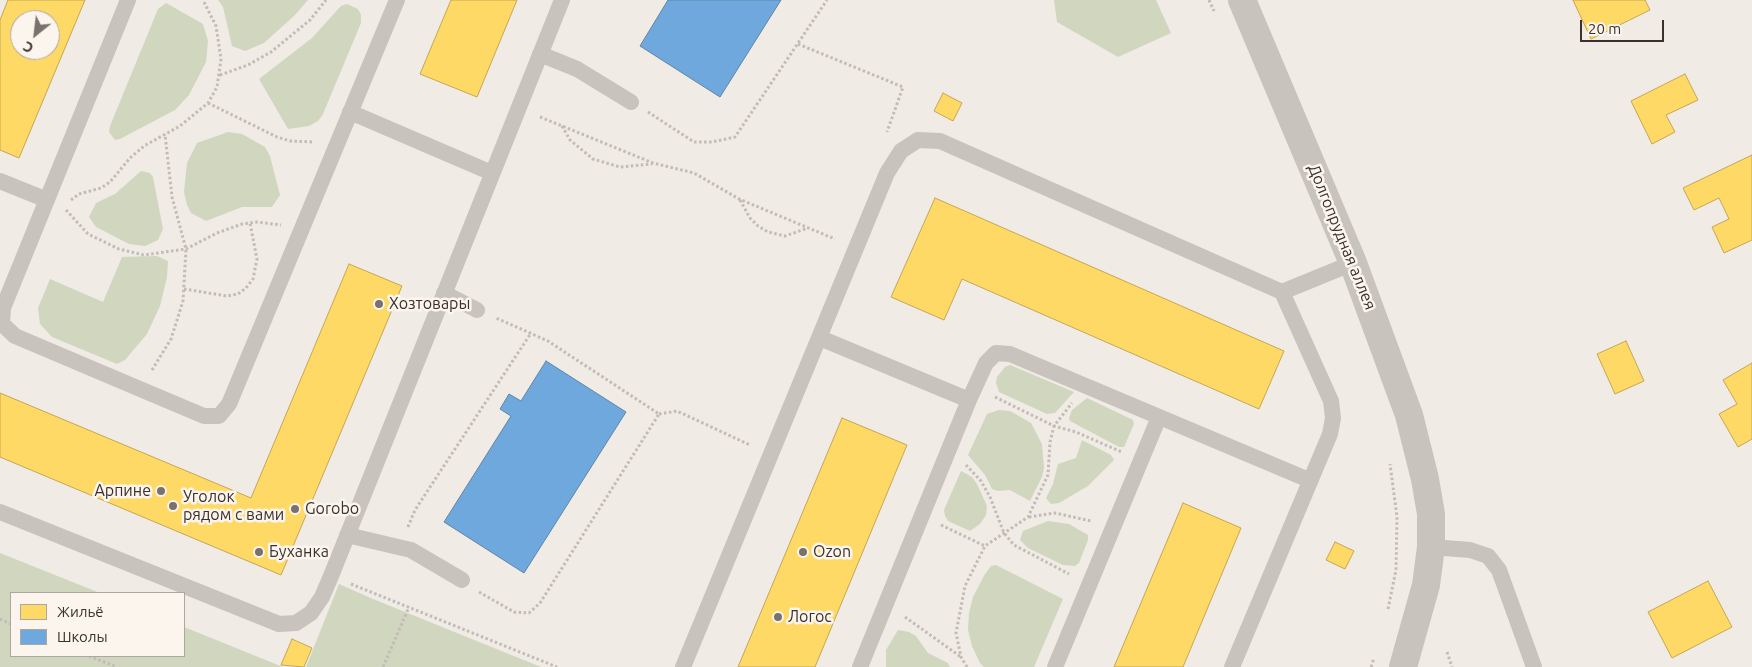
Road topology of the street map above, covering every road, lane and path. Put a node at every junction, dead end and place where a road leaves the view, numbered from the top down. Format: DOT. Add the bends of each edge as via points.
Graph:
graph roads {
  1 [pos="128,0"];
  2 [pos="203,0"];
  3 [pos="326,0"];
  4 [pos="397,0"];
  5 [pos="562,0"];
  6 [pos="827,0"];
  7 [pos="1210,0"];
  8 [pos="1242,0"];
  9 [pos="1217,18"];
  10 [pos="798,44"];
  11 [pos="540,54"];
  12 [pos="220,75"];
  13 [pos="631,102"];
  14 [pos="208,103"];
  15 [pos="518,108"];
  16 [pos="350,112"];
  17 [pos="562,126"];
  18 [pos="165,134"];
  19 [pos="338,142"];
  20 [pos="901,151"];
  21 [pos="653,164"];
  22 [pos="492,173"];
  23 [pos="0,180"];
  24 [pos="739,199"];
  25 [pos="47,200"];
  26 [pos="63,206"];
  27 [pos="250,223"];
  28 [pos="809,228"];
  29 [pos="300,233"];
  30 [pos="856,247"];
  31 [pos="186,249"];
  32 [pos="1354,263"];
  33 [pos="184,289"];
  34 [pos="1282,292"];
  35 [pos="444,293"];
  36 [pos="477,310"];
  37 [pos="531,333"];
  38 [pos="820,338"];
  39 [pos="1083,385"];
  40 [pos="140,389"];
  41 [pos="972,394"];
  42 [pos="659,414"];
  43 [pos="1159,417"];
  44 [pos="1054,426"];
  45 [pos="771,454"];
  46 [pos="1388,455"];
  47 [pos="946,456"];
  48 [pos="1141,461"];
  49 [pos="1309,480"];
  50 [pos="0,512"];
  51 [pos="922,516"];
  52 [pos="1028,518"];
  53 [pos="1114,526"];
  54 [pos="1004,533"];
  55 [pos="347,535"];
  56 [pos="985,546"];
  57 [pos="1431,547"];
  58 [pos="400,548"];
  59 [pos="331,576"];
  60 [pos="462,580"];
  61 [pos="1089,585"];
  62 [pos="885,606"];
  63 [pos="408,607"];
  64 [pos="1387,613"];
  65 [pos="1377,648"];
  66 [pos="1447,652"];
  67 [pos="92,657"];
  68 [pos="961,657"];
  69 [pos="117,667"];
  70 [pos="383,667"];
  71 [pos="557,667"];
  72 [pos="683,667"];
  73 [pos="860,667"];
  74 [pos="967,667"];
  75 [pos="1055,667"];
  76 [pos="1232,667"];
  77 [pos="1371,667"];
  78 [pos="1403,667"];
  79 [pos="1452,667"];
  80 [pos="1534,667"];
  1 -- 25 [label="lane"];
  2 -- 12 [label="path" via="216,26"];
  3 -- 12 [label="path" via="310,20 271,52"];
  4 -- 16 [label="lane"];
  5 -- 11 [label="lane"];
  6 -- 10 [label="path"];
  7 -- 9 [label="path"];
  8 -- 32 [label="street, Долгопрудная аллея"];
  10 -- 13 [label="path" via="735,137 694,142"];
  10 -- 20 [label="path" via="903,87 884,140"];
  11 -- 13 [label="lane" via="577,69"];
  11 -- 15 [label="lane"];
  12 -- 14 [label="path"];
  14 -- 18 [label="path"];
  14 -- 19 [label="path" via="276,137 290,141"];
  15 -- 17 [label="path"];
  15 -- 22 [label="lane"];
  16 -- 19 [label="lane"];
  16 -- 22 [label="lane"];
  17 -- 21 [label="path"];
  17 -- 21 [label="path" via="570,140 593,159 620,167"];
  18 -- 26 [label="path" via="137,152 110,182 79,194"];
  18 -- 31 [label="path" via="172,197"];
  19 -- 29 [label="lane"];
  20 -- 30 [label="lane" via="887,173"];
  20 -- 34 [label="lane" via="918,140 940,141"];
  21 -- 24 [label="path" via="694,173"];
  22 -- 35 [label="lane"];
  23 -- 25 [label="lane"];
  24 -- 28 [label="path"];
  24 -- 28 [label="path" via="750,218 768,232 785,236"];
  25 -- 26 [label="path"];
  25 -- 40 [label="lane" via="3,308 2,324 15,336"];
  26 -- 31 [label="path" via="88,234 119,249 144,255"];
  27 -- 29 [label="path" via="275,222"];
  27 -- 31 [label="path" via="217,233"];
  27 -- 33 [label="path" via="257,258 253,279 246,288 227,296"];
  28 -- 30 [label="path"];
  29 -- 40 [label="lane" via="229,404 219,416 204,416"];
  30 -- 38 [label="lane"];
  31 -- 33 [label="path"];
  32 -- 34 [label="lane"];
  32 -- 57 [label="street, Долгопрудная аллея" via="1409,414 1425,479"];
  33 -- 40 [label="path" via="171,339"];
  34 -- 49 [label="lane" via="1331,402 1334,418"];
  35 -- 36 [label="lane"];
  35 -- 55 [label="lane"];
  36 -- 37 [label="path"];
  37 -- 42 [label="path"];
  37 -- 58 [label="path" via="415,510"];
  38 -- 41 [label="lane"];
  38 -- 45 [label="lane"];
  39 -- 41 [label="lane" via="1010,354 996,353 986,363"];
  39 -- 43 [label="lane"];
  39 -- 44 [label="path"];
  41 -- 44 [label="path"];
  41 -- 47 [label="lane"];
  42 -- 45 [label="path" via="677,411"];
  42 -- 60 [label="path" via="540,604 528,613 514,612"];
  43 -- 48 [label="lane"];
  43 -- 49 [label="lane"];
  44 -- 48 [label="path" via="1076,432"];
  44 -- 52 [label="path" via="1048,475"];
  45 -- 72 [label="lane"];
  46 -- 64 [label="path" via="1397,517 1396,570"];
  47 -- 51 [label="lane"];
  47 -- 54 [label="path" via="971,468 981,481"];
  48 -- 53 [label="lane"];
  49 -- 76 [label="lane"];
  50 -- 59 [label="lane" via="279,624 296,623 311,613"];
  51 -- 56 [label="path"];
  51 -- 62 [label="lane"];
  52 -- 53 [label="path" via="1055,513"];
  52 -- 54 [label="path"];
  53 -- 61 [label="lane"];
  54 -- 56 [label="path"];
  54 -- 61 [label="path" via="1014,545"];
  55 -- 58 [label="lane"];
  55 -- 59 [label="lane"];
  56 -- 68 [label="path" via="965,586 959,610 956,633"];
  57 -- 78 [label="street, Долгопрудная аллея" via="1426,585"];
  57 -- 80 [label="lane" via="1470,550 1488,556 1499,570"];
  58 -- 60 [label="lane" via="411,550"];
  59 -- 63 [label="path"];
  61 -- 75 [label="lane"];
  62 -- 68 [label="path" via="918,625 950,652"];
  62 -- 73 [label="lane"];
  63 -- 70 [label="path"];
  63 -- 71 [label="path"];
  65 -- 77 [label="path"];
  66 -- 79 [label="path"];
  67 -- 69 [label="path"];
  68 -- 74 [label="path"];
}
